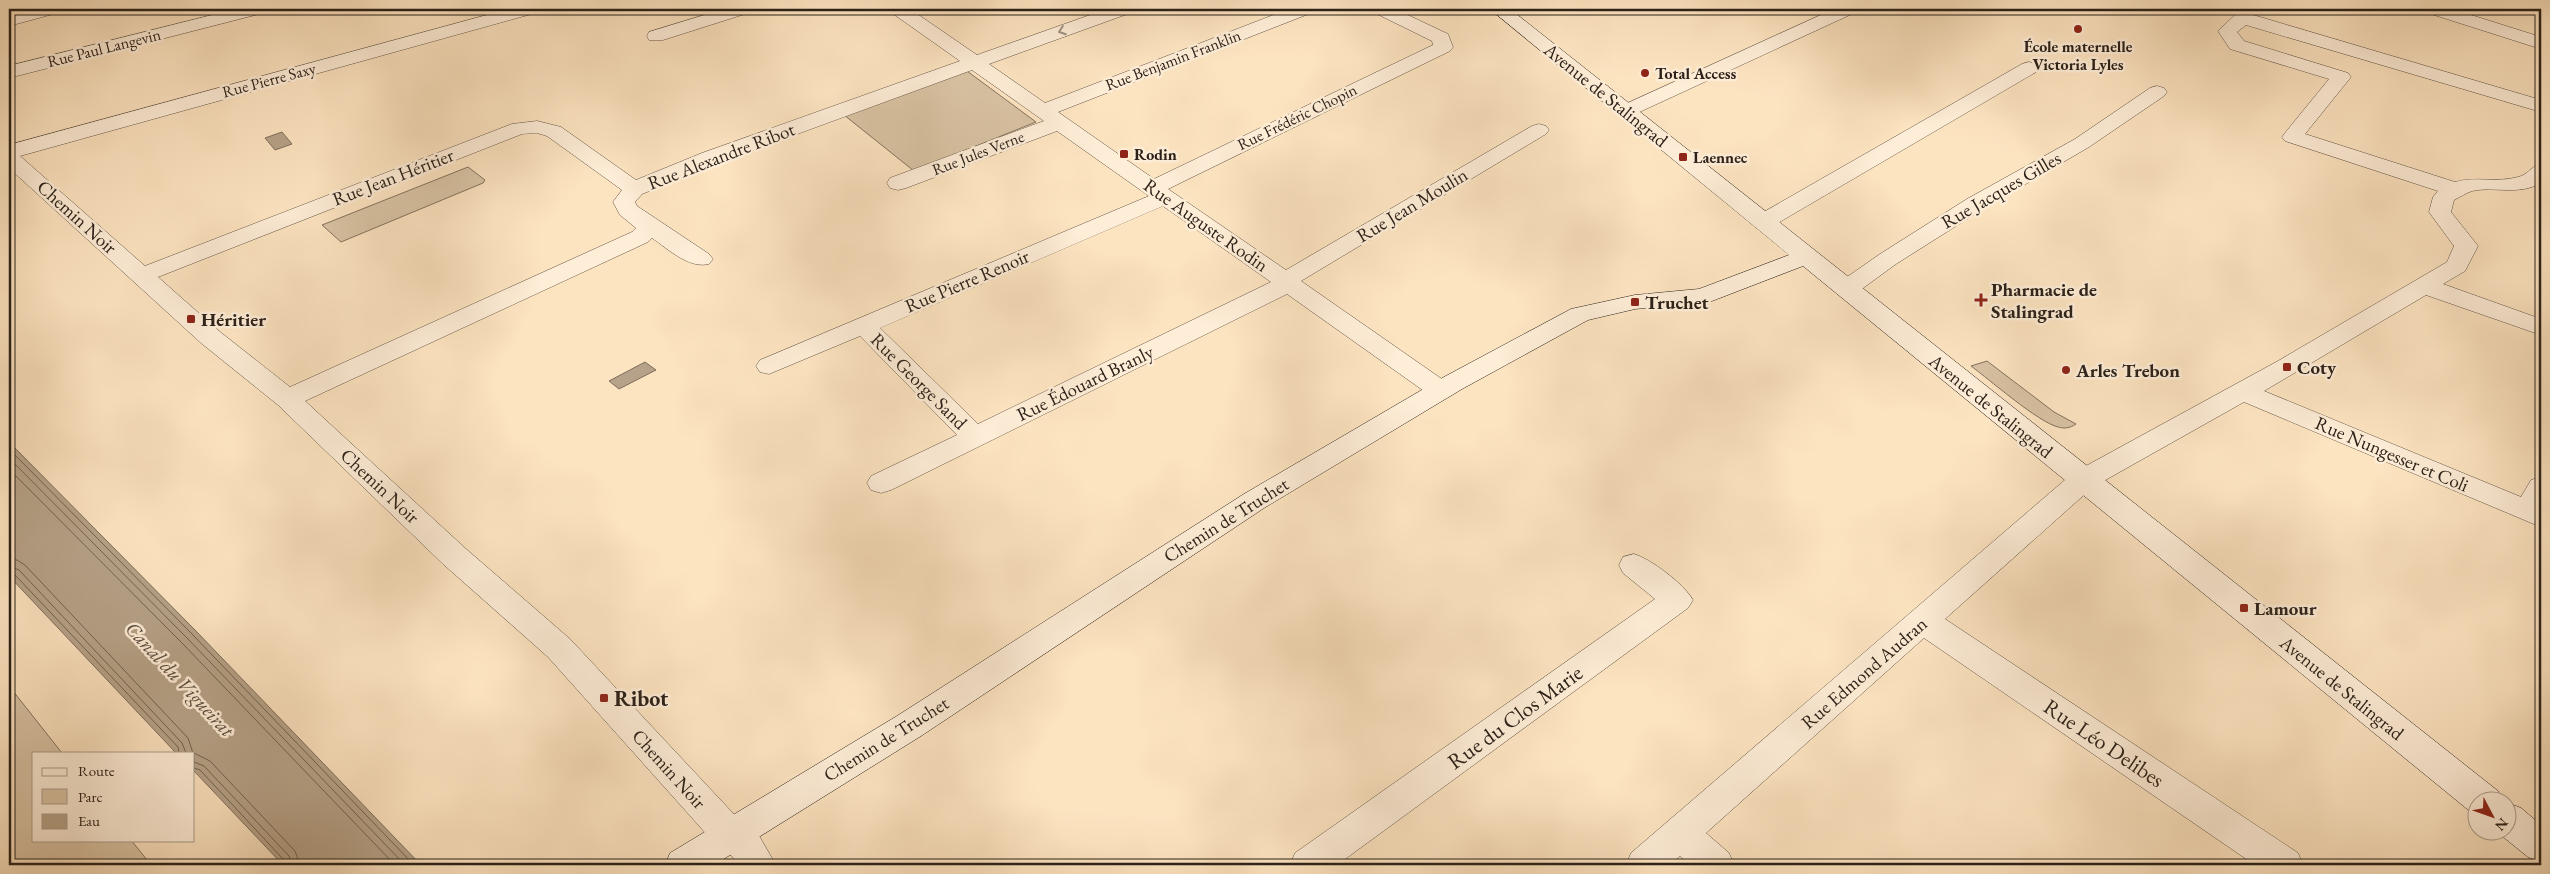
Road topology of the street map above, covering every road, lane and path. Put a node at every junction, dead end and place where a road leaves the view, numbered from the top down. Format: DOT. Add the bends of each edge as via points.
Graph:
graph roads {
  1 [pos="51,9"];
  2 [pos="257,9"];
  3 [pos="529,9"];
  4 [pos="742,9"];
  5 [pos="898,9"];
  6 [pos="1124,9"];
  7 [pos="1305,9"];
  8 [pos="1381,9"];
  9 [pos="1499,9"];
  10 [pos="1848,9"];
  11 [pos="2434,9"];
  12 [pos="9,21"];
  13 [pos="2541,24"];
  14 [pos="656,36"];
  15 [pos="2523,37"];
  16 [pos="2541,43"];
  17 [pos="2362,53"];
  18 [pos="973,63"];
  19 [pos="2029,68"];
  20 [pos="9,72"];
  21 [pos="2341,77"];
  22 [pos="2157,92"];
  23 [pos="2541,106"];
  24 [pos="1626,111"];
  25 [pos="1049,117"];
  26 [pos="1539,130"];
  27 [pos="9,152"];
  28 [pos="9,157"];
  29 [pos="2541,170"];
  30 [pos="898,183"];
  31 [pos="634,189"];
  32 [pos="2457,190"];
  33 [pos="1158,192"];
  34 [pos="1763,222"];
  35 [pos="650,227"];
  36 [pos="1805,256"];
  37 [pos="701,259"];
  38 [pos="142,275"];
  39 [pos="1287,282"];
  40 [pos="2424,286"];
  41 [pos="1846,289"];
  42 [pos="863,325"];
  43 [pos="2541,327"];
  44 [pos="769,366"];
  45 [pos="1440,390"];
  46 [pos="2243,392"];
  47 [pos="287,399"];
  48 [pos="976,437"];
  49 [pos="2083,480"];
  50 [pos="881,483"];
  51 [pos="2537,505"];
  52 [pos="1634,565"];
  53 [pos="1923,621"];
  54 [pos="2473,792"];
  55 [pos="2518,827"];
  56 [pos="1681,834"];
  57 [pos="731,836"];
  58 [pos="2541,846"];
  59 [pos="683,865"];
  60 [pos="758,865"];
  61 [pos="1308,865"];
  62 [pos="1644,865"];
  63 [pos="1716,865"];
  64 [pos="2285,865"];
  1 -- 12 [label="street"];
  2 -- 20 [label="street, Rue Paul Langevin"];
  3 -- 27 [label="street, Rue Pierre Saxy"];
  4 -- 14 [label="street"];
  5 -- 18 [label="street, Rue Auguste Rodin"];
  6 -- 18 [label="street, Rue Alexandre Ribot, one-way"];
  7 -- 25 [label="street, Rue Benjamin Franklin"];
  8 -- 33 [label="street, Rue Frédéric Chopin" via="1440,38 1443,47"];
  9 -- 24 [label="street, Avenue de Stalingrad"];
  10 -- 24 [label="street"];
  11 -- 15 [label="street"];
  13 -- 15 [label="street"];
  15 -- 16 [label="street"];
  17 -- 21 [label="street"];
  17 -- 21 [label="street" via="2243,18 2227,32 2237,45"];
  17 -- 23 [label="street"];
  18 -- 25 [label="street, Rue Auguste Rodin"];
  18 -- 31 [label="street, Rue Alexandre Ribot" via="710,158"];
  19 -- 34 [label="street"];
  21 -- 32 [label="street" via="2292,137"];
  22 -- 41 [label="street, Rue Jacques Gilles" via="2082,143 1975,204"];
  24 -- 34 [label="street, Avenue de Stalingrad"];
  25 -- 30 [label="street, Rue Jules Verne"];
  25 -- 33 [label="street, Rue Auguste Rodin"];
  26 -- 39 [label="street, Rue Jean Moulin"];
  28 -- 38 [label="street, Chemin Noir"];
  29 -- 32 [label="street" via="2538,176 2524,183 2465,186"];
  31 -- 35 [label="street, Rue Alexandre Ribot" via="624,202 628,210"];
  31 -- 38 [label="street, Rue Jean Héritier" via="554,131 537,127 519,128"];
  32 -- 40 [label="street, Rue Edmond Audran" via="2444,197 2440,212 2466,246 2457,266"];
  33 -- 39 [label="street, Rue Auguste Rodin"];
  33 -- 42 [label="street, Rue Pierre Renoir"];
  34 -- 36 [label="street, Avenue de Stalingrad"];
  35 -- 37 [label="street"];
  35 -- 47 [label="street" via="640,237"];
  36 -- 41 [label="street, Avenue de Stalingrad"];
  36 -- 45 [label="street, Chemin de Truchet" via="1702,296 1634,302 1580,314"];
  38 -- 47 [label="street, Chemin Noir" via="210,337"];
  39 -- 45 [label="street, Rue Auguste Rodin"];
  39 -- 48 [label="street, Rue Édouard Branly"];
  40 -- 43 [label="street"];
  40 -- 46 [label="street, Rue Edmond Audran"];
  41 -- 49 [label="street, Avenue de Stalingrad"];
  42 -- 44 [label="street, Rue Pierre Renoir"];
  42 -- 48 [label="street, Rue George Sand"];
  45 -- 57 [label="street, Chemin de Truchet" via="1254,501 917,720"];
  46 -- 49 [label="street, Rue Edmond Audran"];
  46 -- 51 [label="street, Rue Nungesser et Coli"];
  47 -- 57 [label="street, Chemin Noir" via="454,556 559,648"];
  48 -- 50 [label="street, Rue Édouard Branly"];
  49 -- 53 [label="street, Rue Edmond Audran"];
  49 -- 54 [label="street, Avenue de Stalingrad"];
  52 -- 61 [label="street, Rue du Clos Marie" via="1676,600"];
  53 -- 56 [label="street, Rue Edmond Audran"];
  53 -- 64 [label="street, Rue Léo Delibes"];
  55 -- 58 [label="street"];
  56 -- 62 [label="street, Rue Edmond Audran"];
  56 -- 63 [label="street"];
  57 -- 59 [label="street, Chemin de Truchet"];
  57 -- 60 [label="street, Chemin Noir" via="745,845"];
}
